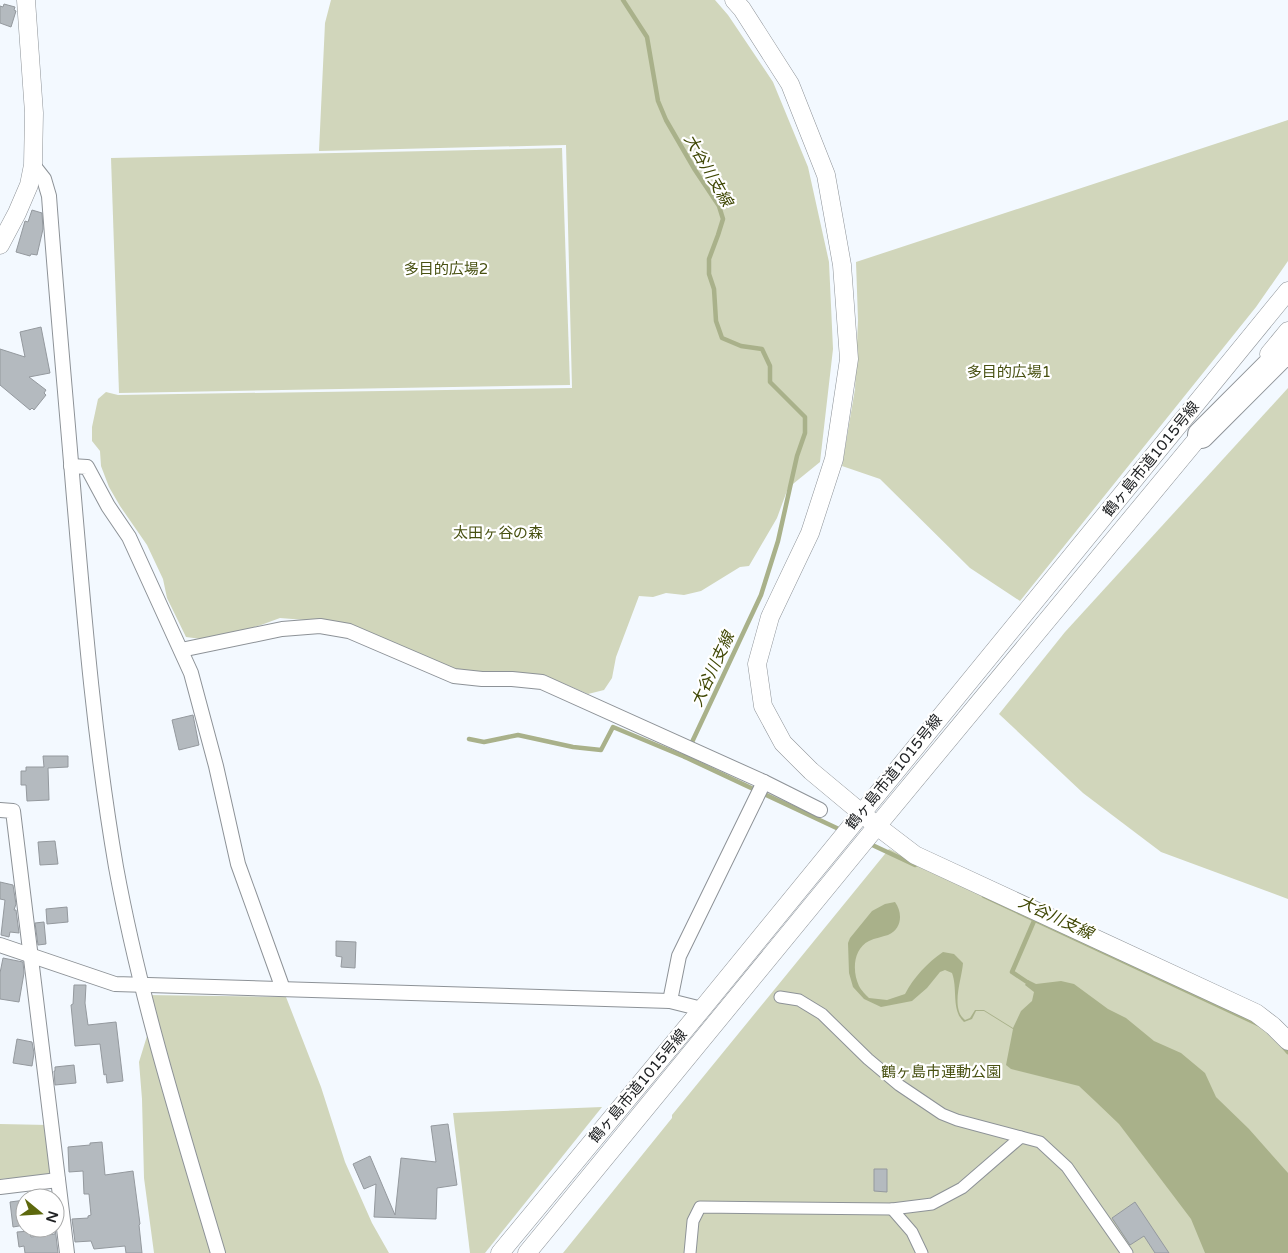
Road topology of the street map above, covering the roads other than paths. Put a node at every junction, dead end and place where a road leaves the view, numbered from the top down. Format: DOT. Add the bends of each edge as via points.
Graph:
graph roads {
  1 [pos="26,0"];
  2 [pos="734,0"];
  3 [pos="33,165"];
  4 [pos="0,245"];
  5 [pos="1288,291"];
  6 [pos="1288,331"];
  7 [pos="1288,348"];
  8 [pos="1201,435"];
  9 [pos="71,466"];
  10 [pos="182,650"];
  11 [pos="764,782"];
  12 [pos="0,810"];
  13 [pos="820,810"];
  14 [pos="861,812"];
  15 [pos="877,826"];
  16 [pos="0,945"];
  17 [pos="31,956"];
  18 [pos="142,985"];
  19 [pos="283,989"];
  20 [pos="780,997"];
  21 [pos="670,1001"];
  22 [pos="702,1009"];
  23 [pos="1288,1041"];
  24 [pos="1020,1137"];
  25 [pos="58,1180"];
  26 [pos="0,1187"];
  27 [pos="892,1209"];
  28 [pos="67,1253"];
  29 [pos="218,1253"];
  30 [pos="500,1253"];
  31 [pos="527,1253"];
  32 [pos="690,1253"];
  33 [pos="922,1253"];
  34 [pos="1126,1253"];
  1 -- 3 [label="street" via="34,113"];
  2 -- 14 [label="street" via="790,84 826,175 842,265 849,359 834,459 810,534 770,617 757,664 763,706 783,743"];
  3 -- 4 [label="street" via="29,185"];
  3 -- 9 [label="street" via="44,179 49,196"];
  5 -- 14 [label="street, 鶴ヶ島市道1015号線"];
  6 -- 8 [label="street, 鶴ヶ島市道1015号線"];
  7 -- 8 [label="highway"];
  8 -- 15 [label="street, 鶴ヶ島市道1015号線"];
  9 -- 10 [label="street" via="87,467 95,480 129,537"];
  9 -- 18 [label="street" via="88,673 101,774"];
  10 -- 11 [label="street" via="282,629 320,626 349,631 454,676 542,682"];
  10 -- 19 [label="street" via="216,766 238,864"];
  11 -- 13 [label="street"];
  11 -- 21 [label="street" via="679,956"];
  12 -- 17 [label="street" via="13,811"];
  14 -- 15 [label="street"];
  14 -- 22 [label="street, 鶴ヶ島市道1015号線"];
  15 -- 23 [label="street" via="915,854 1256,1013"];
  15 -- 31 [label="street, 鶴ヶ島市道1015号線"];
  16 -- 17 [label="street"];
  17 -- 18 [label="street" via="115,984"];
  17 -- 25 [label="street"];
  18 -- 19 [label="street"];
  18 -- 29 [label="street"];
  19 -- 21 [label="street"];
  20 -- 24 [label="street" via="799,1000 822,1014 898,1085 942,1114"];
  21 -- 22 [label="street"];
  22 -- 30 [label="street, 鶴ヶ島市道1015号線"];
  24 -- 27 [label="street" via="962,1188 932,1204"];
  24 -- 34 [label="street" via="1040,1142 1067,1167"];
  25 -- 26 [label="street"];
  25 -- 28 [label="street"];
  27 -- 32 [label="street" via="700,1207 694,1221"];
  27 -- 33 [label="street" via="912,1232"];
}
